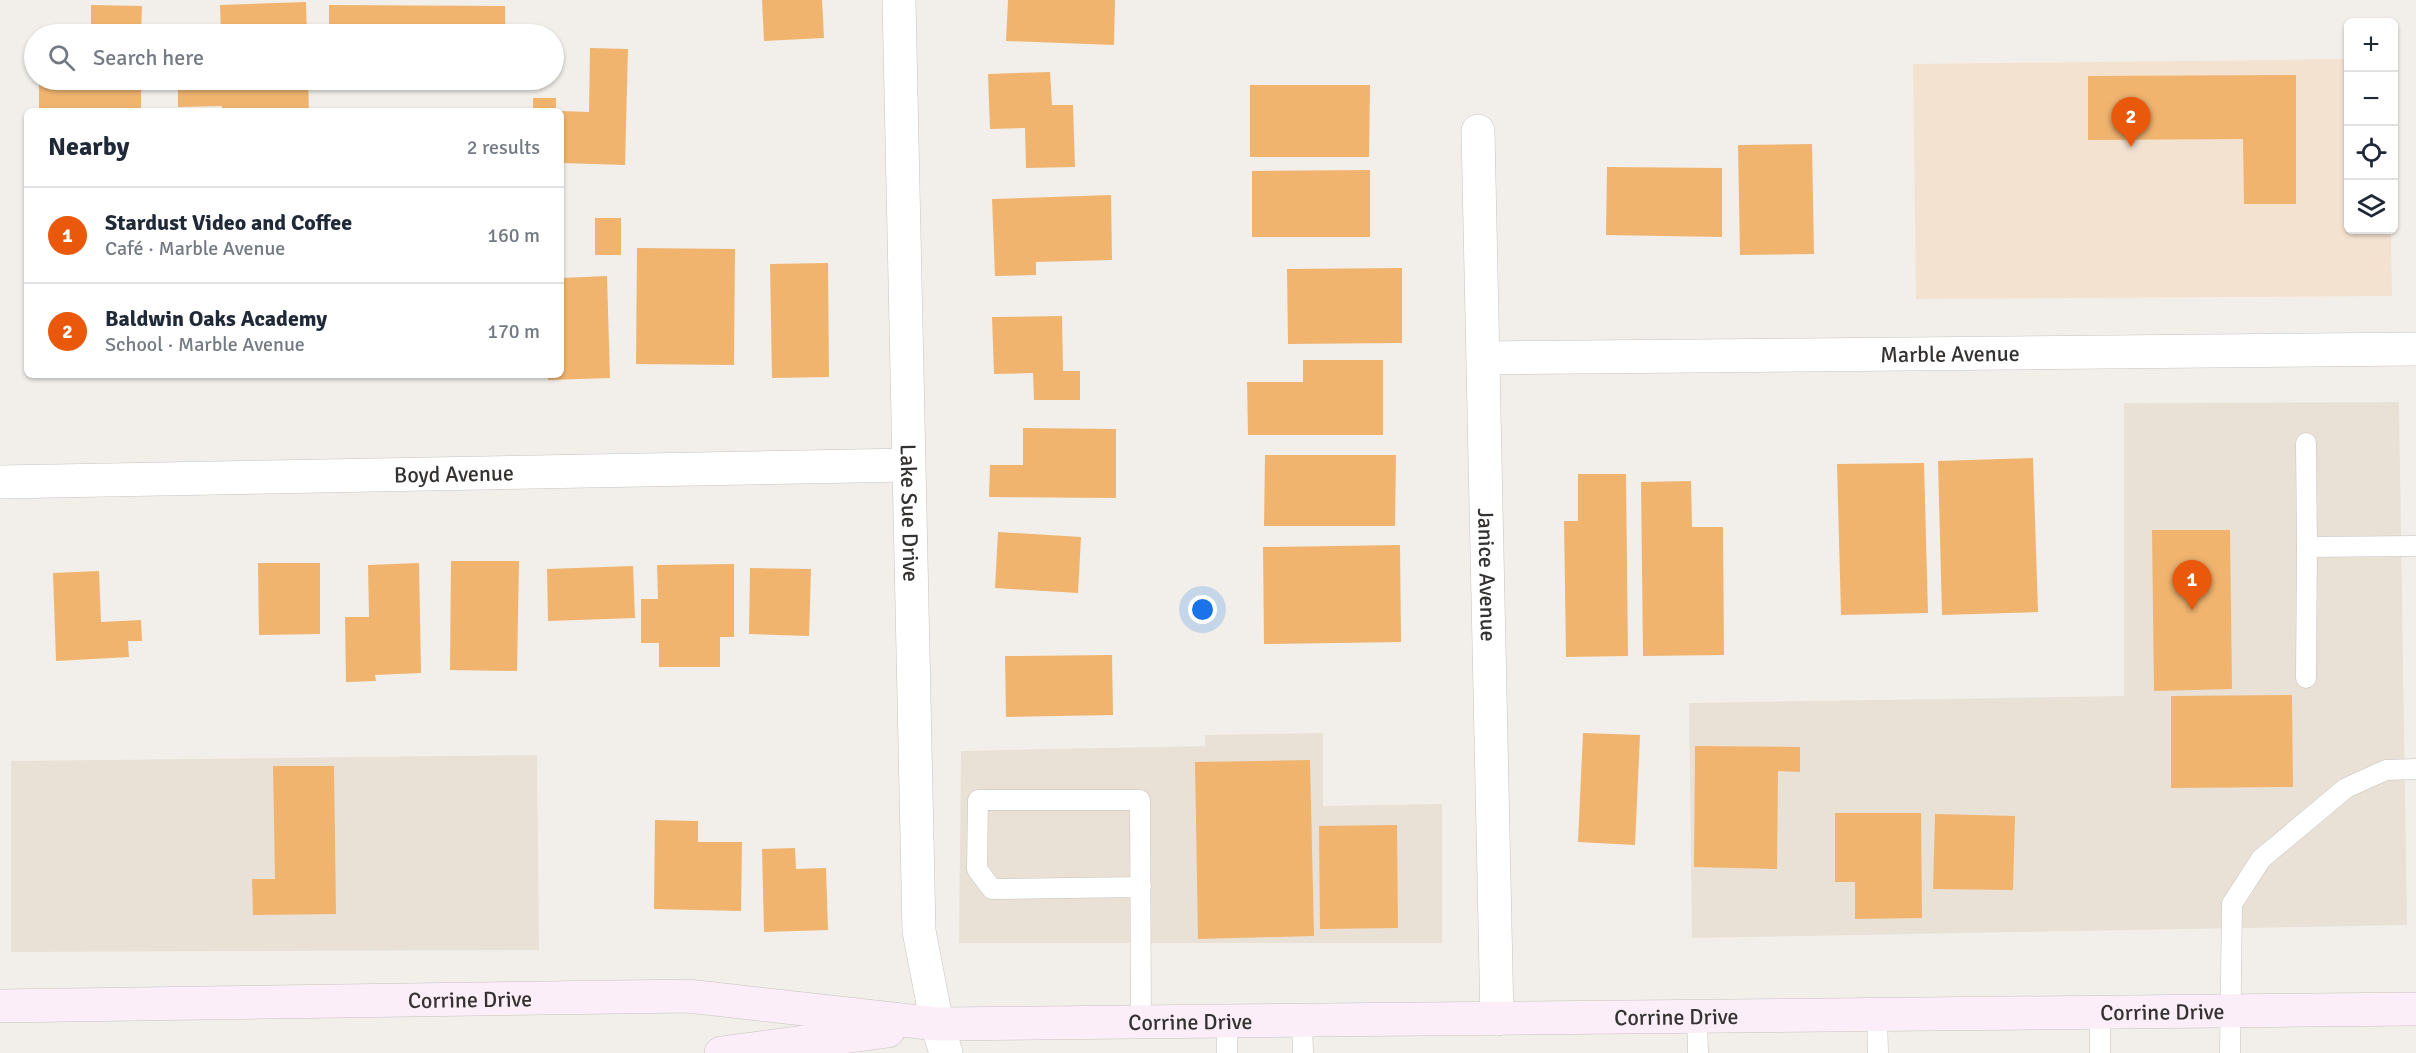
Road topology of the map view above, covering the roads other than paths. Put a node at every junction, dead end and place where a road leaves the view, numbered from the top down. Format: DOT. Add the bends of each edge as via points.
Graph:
graph roads {
  1 [pos="899,0"];
  2 [pos="1478,131"];
  3 [pos="2416,349"];
  4 [pos="1484,358"];
  5 [pos="2307,443"];
  6 [pos="908,465"];
  7 [pos="0,482"];
  8 [pos="2416,546"];
  9 [pos="2307,548"];
  10 [pos="2307,678"];
  11 [pos="2416,769"];
  12 [pos="1141,887"];
  13 [pos="0,1006"];
  14 [pos="2416,1009"];
  15 [pos="2230,1011"];
  16 [pos="2100,1012"];
  17 [pos="1877,1014"];
  18 [pos="1697,1017"];
  19 [pos="1497,1019"];
  20 [pos="1302,1020"];
  21 [pos="1227,1021"];
  22 [pos="1141,1022"];
  23 [pos="942,1039"];
  24 [pos="722,1053"];
  25 [pos="1227,1053"];
  26 [pos="1303,1053"];
  27 [pos="1698,1053"];
  28 [pos="1878,1053"];
  29 [pos="2100,1053"];
  30 [pos="2230,1053"];
  1 -- 6 [label="street, Lake Sue Drive"];
  2 -- 4 [label="street, Janice Avenue"];
  3 -- 4 [label="street, Marble Avenue"];
  4 -- 19 [label="street, Janice Avenue"];
  5 -- 9 [label="lane"];
  6 -- 7 [label="street, Boyd Avenue"];
  6 -- 23 [label="street, Lake Sue Drive" via="919,931"];
  8 -- 9 [label="lane"];
  9 -- 10 [label="lane"];
  11 -- 15 [label="lane" via="2386,770 2346,788 2261,859 2232,904"];
  12 -- 12 [label="lane" via="1140,800 978,800 977,869 992,889"];
  12 -- 22 [label="lane"];
  13 -- 23 [label="street, Corrine Drive" via="688,996"];
  14 -- 15 [label="street, Corrine Drive"];
  15 -- 16 [label="street, Corrine Drive"];
  15 -- 30 [label="lane"];
  16 -- 17 [label="street, Corrine Drive"];
  16 -- 29 [label="lane"];
  17 -- 18 [label="street, Corrine Drive"];
  17 -- 28 [label="lane"];
  18 -- 19 [label="street, Corrine Drive"];
  18 -- 27 [label="lane"];
  19 -- 20 [label="street, Corrine Drive"];
  20 -- 21 [label="street, Corrine Drive"];
  20 -- 26 [label="lane"];
  21 -- 22 [label="street, Corrine Drive"];
  21 -- 25 [label="lane"];
  22 -- 23 [label="street, Corrine Drive"];
  23 -- 24 [label="street, Corrine Drive"];
}
